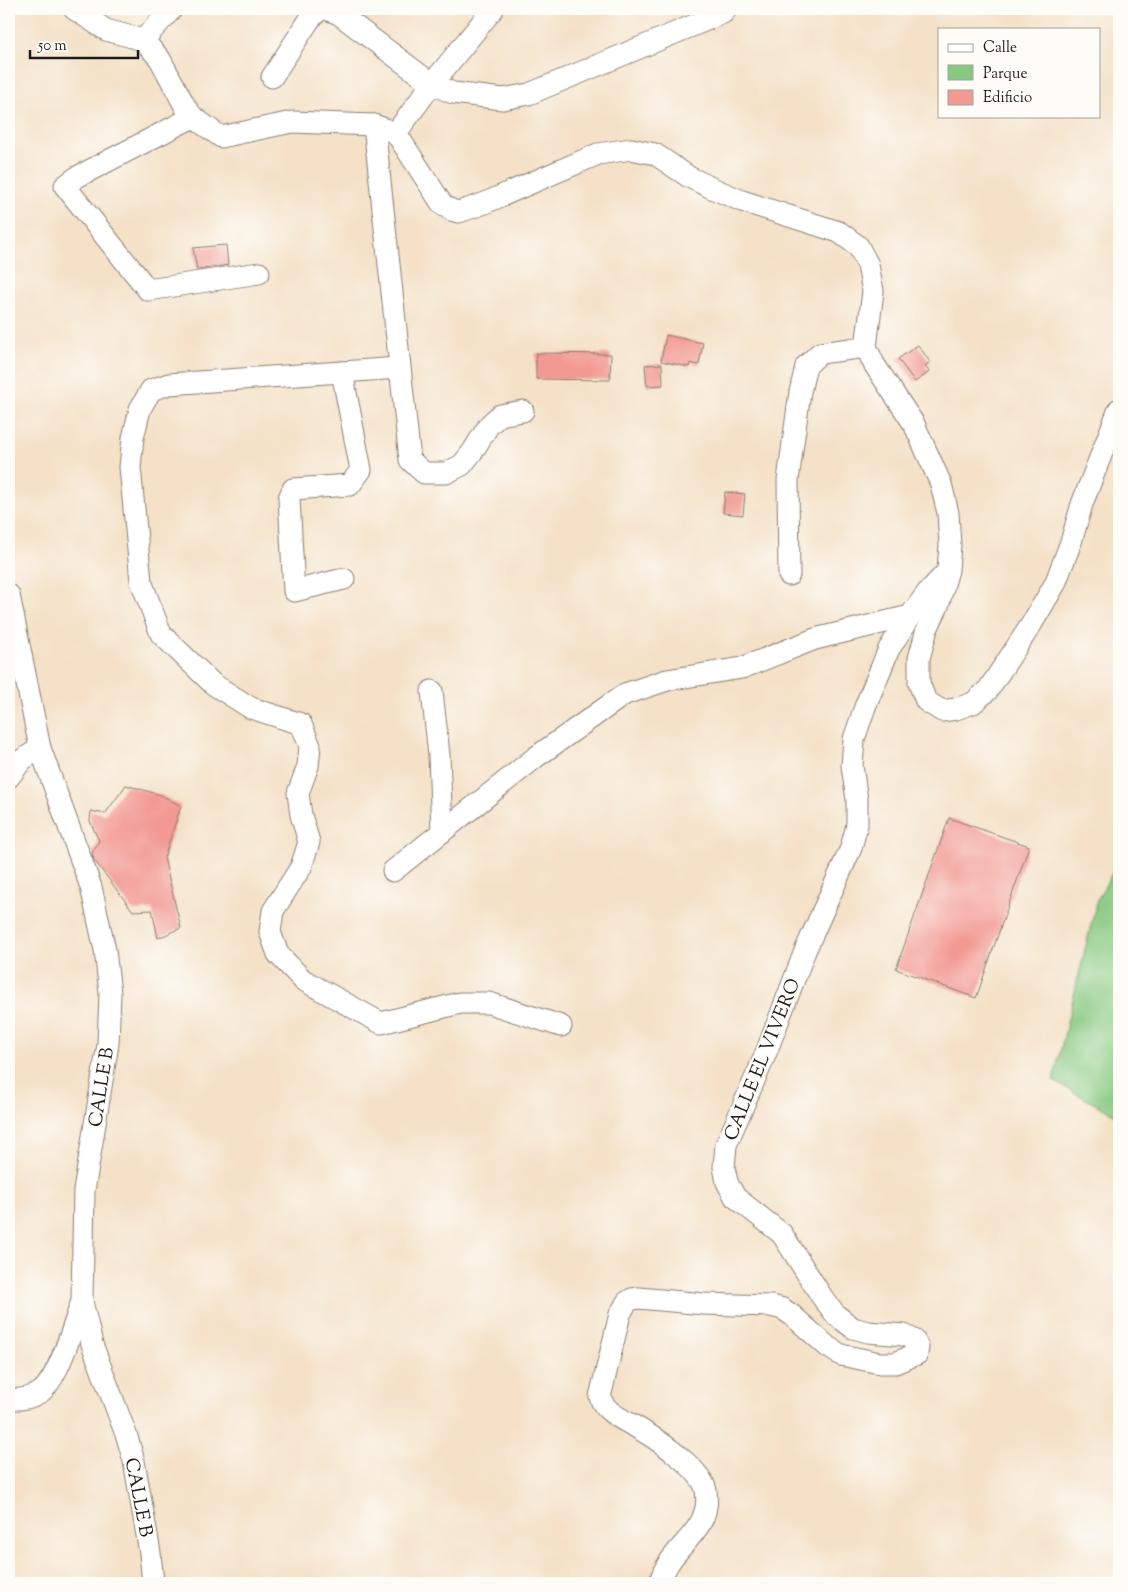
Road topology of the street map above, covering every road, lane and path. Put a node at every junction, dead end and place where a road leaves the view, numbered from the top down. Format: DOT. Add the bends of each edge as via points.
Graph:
graph roads {
  1 [pos="74,9"];
  2 [pos="172,9"];
  3 [pos="320,9"];
  4 [pos="326,9"];
  5 [pos="494,9"];
  6 [pos="726,9"];
  7 [pos="143,40"];
  8 [pos="272,77"];
  9 [pos="432,84"];
  10 [pos="193,117"];
  11 [pos="374,125"];
  12 [pos="396,133"];
  13 [pos="259,273"];
  14 [pos="866,347"];
  15 [pos="399,368"];
  16 [pos="342,372"];
  17 [pos="1119,409"];
  18 [pos="523,411"];
  19 [pos="948,570"];
  20 [pos="789,575"];
  21 [pos="344,579"];
  22 [pos="9,594"];
  23 [pos="910,616"];
  24 [pos="432,691"];
  25 [pos="40,748"];
  26 [pos="9,778"];
  27 [pos="442,832"];
  28 [pos="393,871"];
  29 [pos="561,1026"];
  30 [pos="82,1301"];
  31 [pos="9,1399"];
  32 [pos="153,1583"];
  33 [pos="660,1583"];
  1 -- 7 [label="street" via="106,30"];
  2 -- 7 [label="street"];
  3 -- 8 [label="street"];
  4 -- 9 [label="street" via="339,14"];
  5 -- 9 [label="street"];
  6 -- 9 [label="street" via="529,94 503,99 454,93"];
  7 -- 10 [label="street" via="160,59"];
  9 -- 12 [label="street"];
  10 -- 11 [label="street" via="221,137 292,122"];
  10 -- 13 [label="street" via="65,186 148,290"];
  11 -- 12 [label="street"];
  11 -- 15 [label="street"];
  12 -- 14 [label="street" via="442,204 459,212 598,154 631,150 655,154 689,177 742,201 838,232 858,246 868,265 873,292"];
  14 -- 19 [label="street" via="914,424 941,484 948,513"];
  14 -- 20 [label="street" via="820,353 806,366 788,480"];
  15 -- 16 [label="street"];
  15 -- 18 [label="street" via="410,460 424,473 446,473 462,465 494,420 500,415"];
  16 -- 21 [label="street" via="361,470 350,485 293,489 289,498 294,592"];
  16 -- 29 [label="street" via="168,384 152,390 140,409 130,467 141,581 161,634 213,684 250,708 301,724 310,746 308,766 298,793 309,842 301,867 273,910 270,932 278,954 303,980 381,1023 460,1003 489,1003"];
  17 -- 19 [label="street" via="1082,504 1056,584 988,690 974,703 942,711 926,701 919,683 919,658"];
  19 -- 23 [label="street, CALLE EL VIVERO"];
  22 -- 25 [label="street, CALLE B"];
  23 -- 27 [label="street" via="815,639 742,668 668,680 625,694"];
  23 -- 33 [label="street, CALLE EL VIVERO" via="889,648 854,739 852,766 857,825 850,848 726,1145 724,1166 727,1182 735,1197 782,1234 836,1315 852,1328 904,1335 914,1340 917,1354 895,1363 841,1355 794,1316 771,1306 649,1298 627,1302 620,1314 600,1397 602,1402 610,1411 683,1460 706,1489 706,1514 694,1534 668,1562"];
  24 -- 27 [label="street"];
  25 -- 26 [label="street" via="22,760"];
  25 -- 30 [label="street, CALLE B" via="91,887 105,950 110,993 108,1044 84,1191"];
  27 -- 28 [label="street"];
  30 -- 31 [label="street" via="55,1373 40,1392 22,1400"];
  30 -- 32 [label="street, CALLE B" via="92,1344 134,1461"];
}
